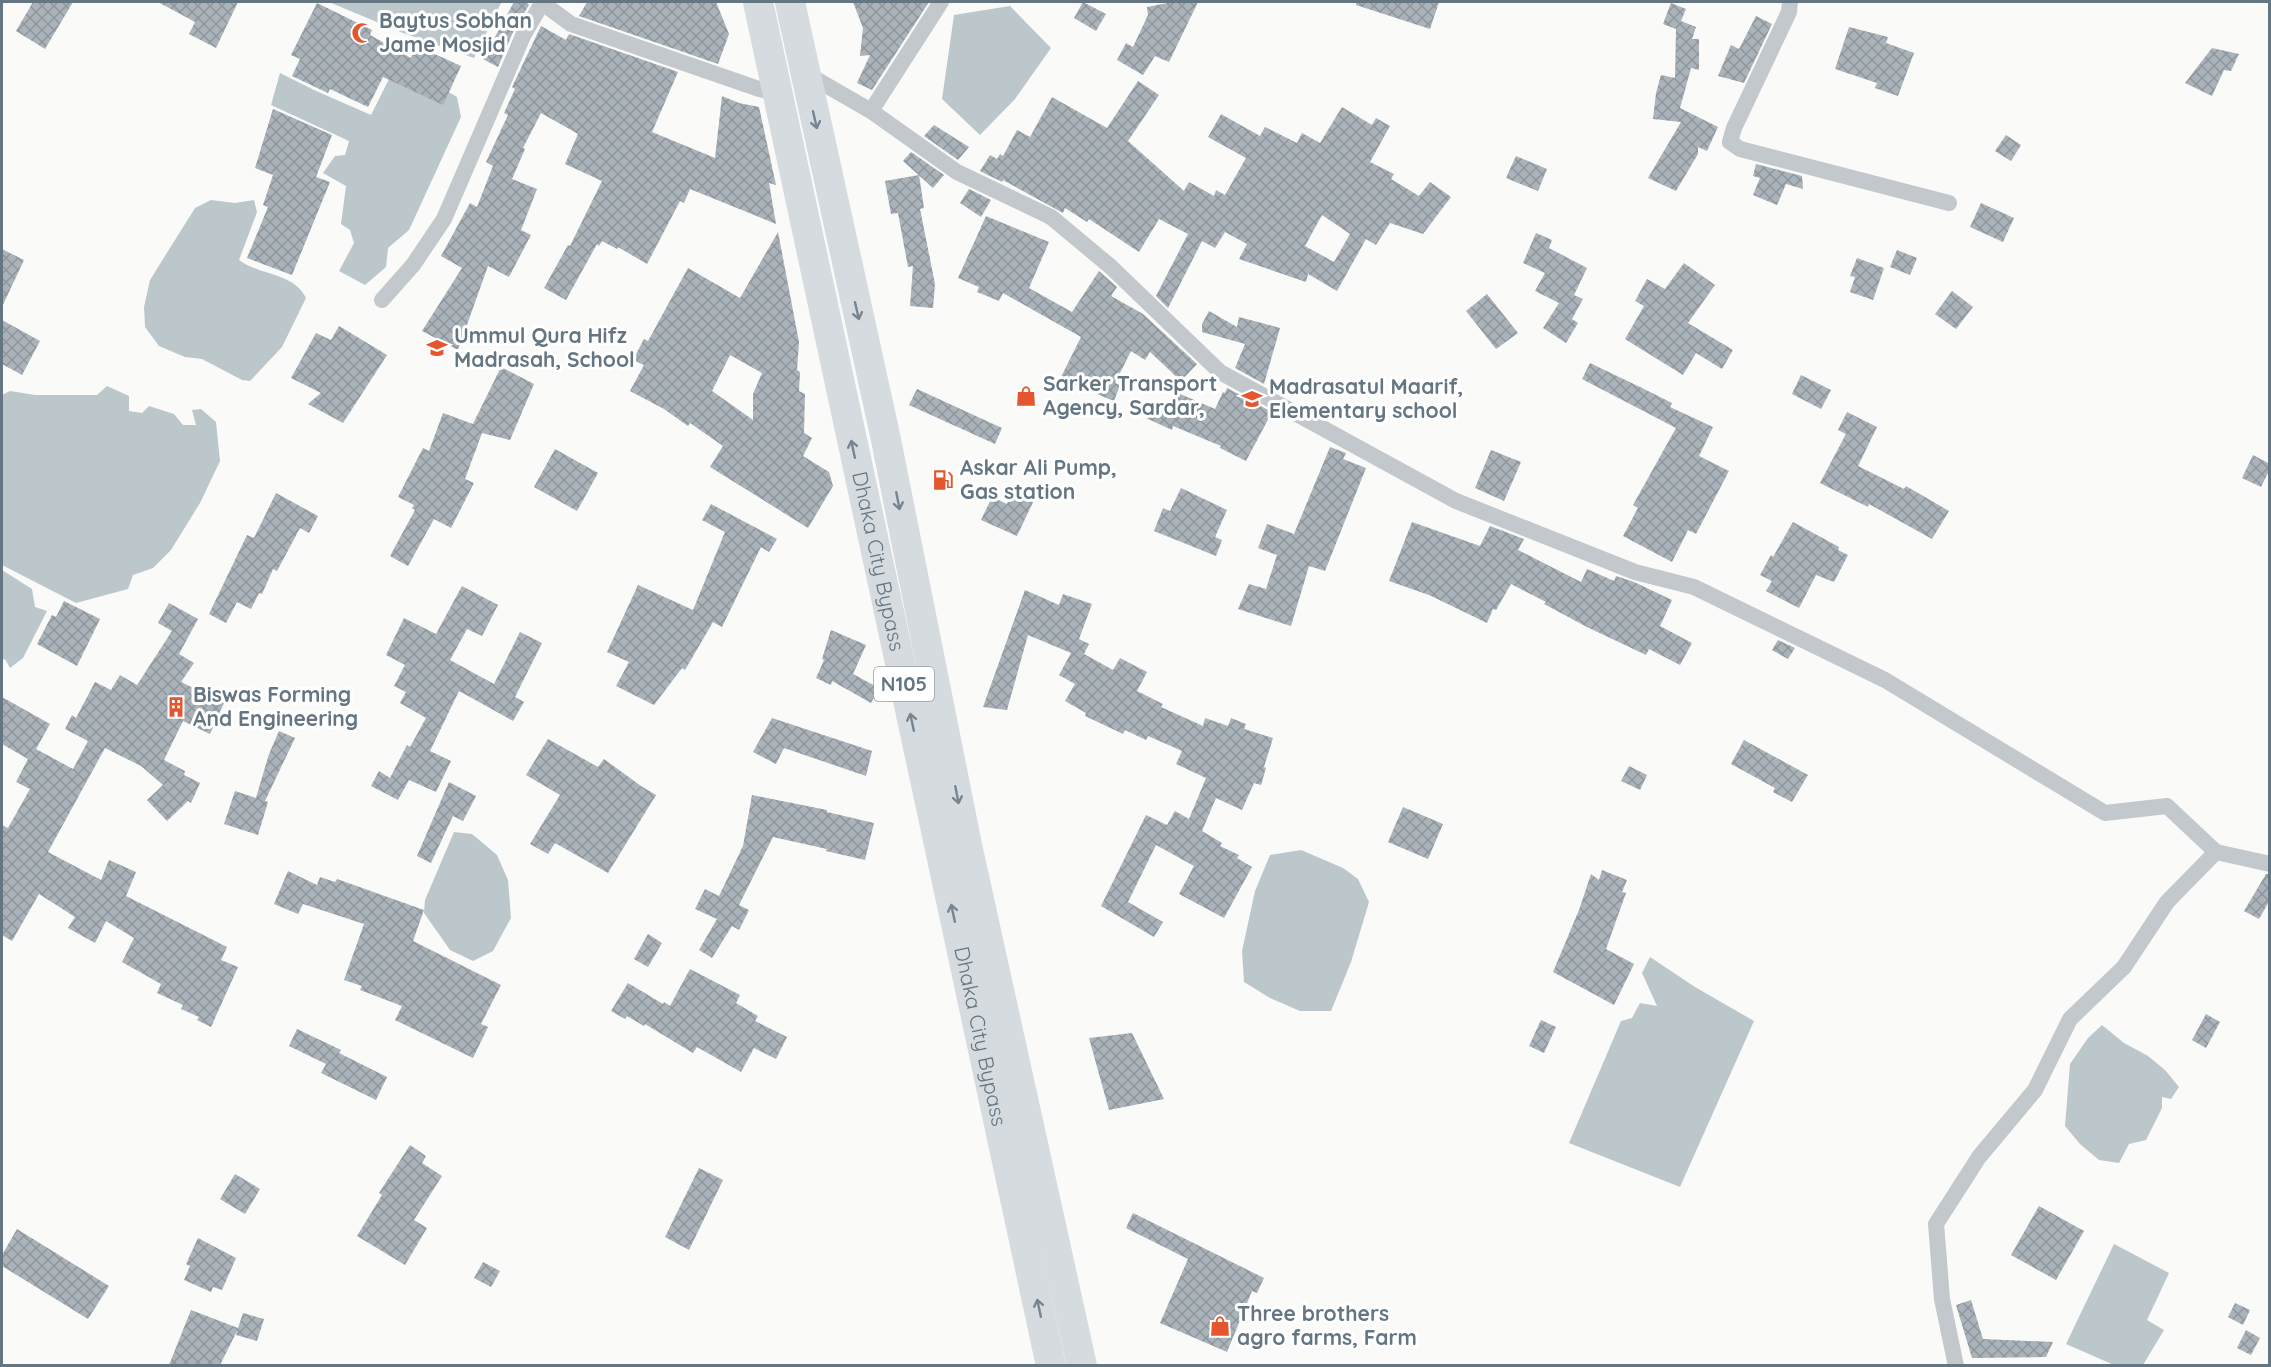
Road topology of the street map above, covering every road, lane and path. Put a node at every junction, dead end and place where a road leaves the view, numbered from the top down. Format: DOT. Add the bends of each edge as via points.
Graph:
graph roads {
  1 [pos="542,2"];
  2 [pos="758,2"];
  3 [pos="790,2"];
  4 [pos="941,2"];
  5 [pos="1790,2"];
  6 [pos="804,72"];
  7 [pos="777,93"];
  8 [pos="871,111"];
  9 [pos="1949,203"];
  10 [pos="382,300"];
  11 [pos="2216,852"];
  12 [pos="2270,864"];
  13 [pos="1052,1365"];
  14 [pos="1082,1365"];
  15 [pos="1956,1365"];
  1 -- 7 [label="street" via="571,24"];
  1 -- 10 [label="street" via="523,36 444,219 413,265"];
  2 -- 7 [label="highway, Dhaka City Bypass / N105"];
  3 -- 6 [label="highway"];
  4 -- 8 [label="street"];
  5 -- 9 [label="street" via="1789,12 1730,142 1740,149"];
  6 -- 8 [label="street"];
  6 -- 14 [label="highway, one-way" via="885,435 967,845"];
  13 -- 7 [label="highway, Dhaka City Bypass / N105, one-way"];
  8 -- 11 [label="street" via="957,172 1051,217 1111,267 1220,372 1456,501 1635,572 1694,588 1886,680 2105,813 2167,806"];
  11 -- 12 [label="street"];
  11 -- 15 [label="street" via="2167,902 2124,967 2070,1019 2035,1090 1979,1157 1936,1224 1942,1299"];
}
